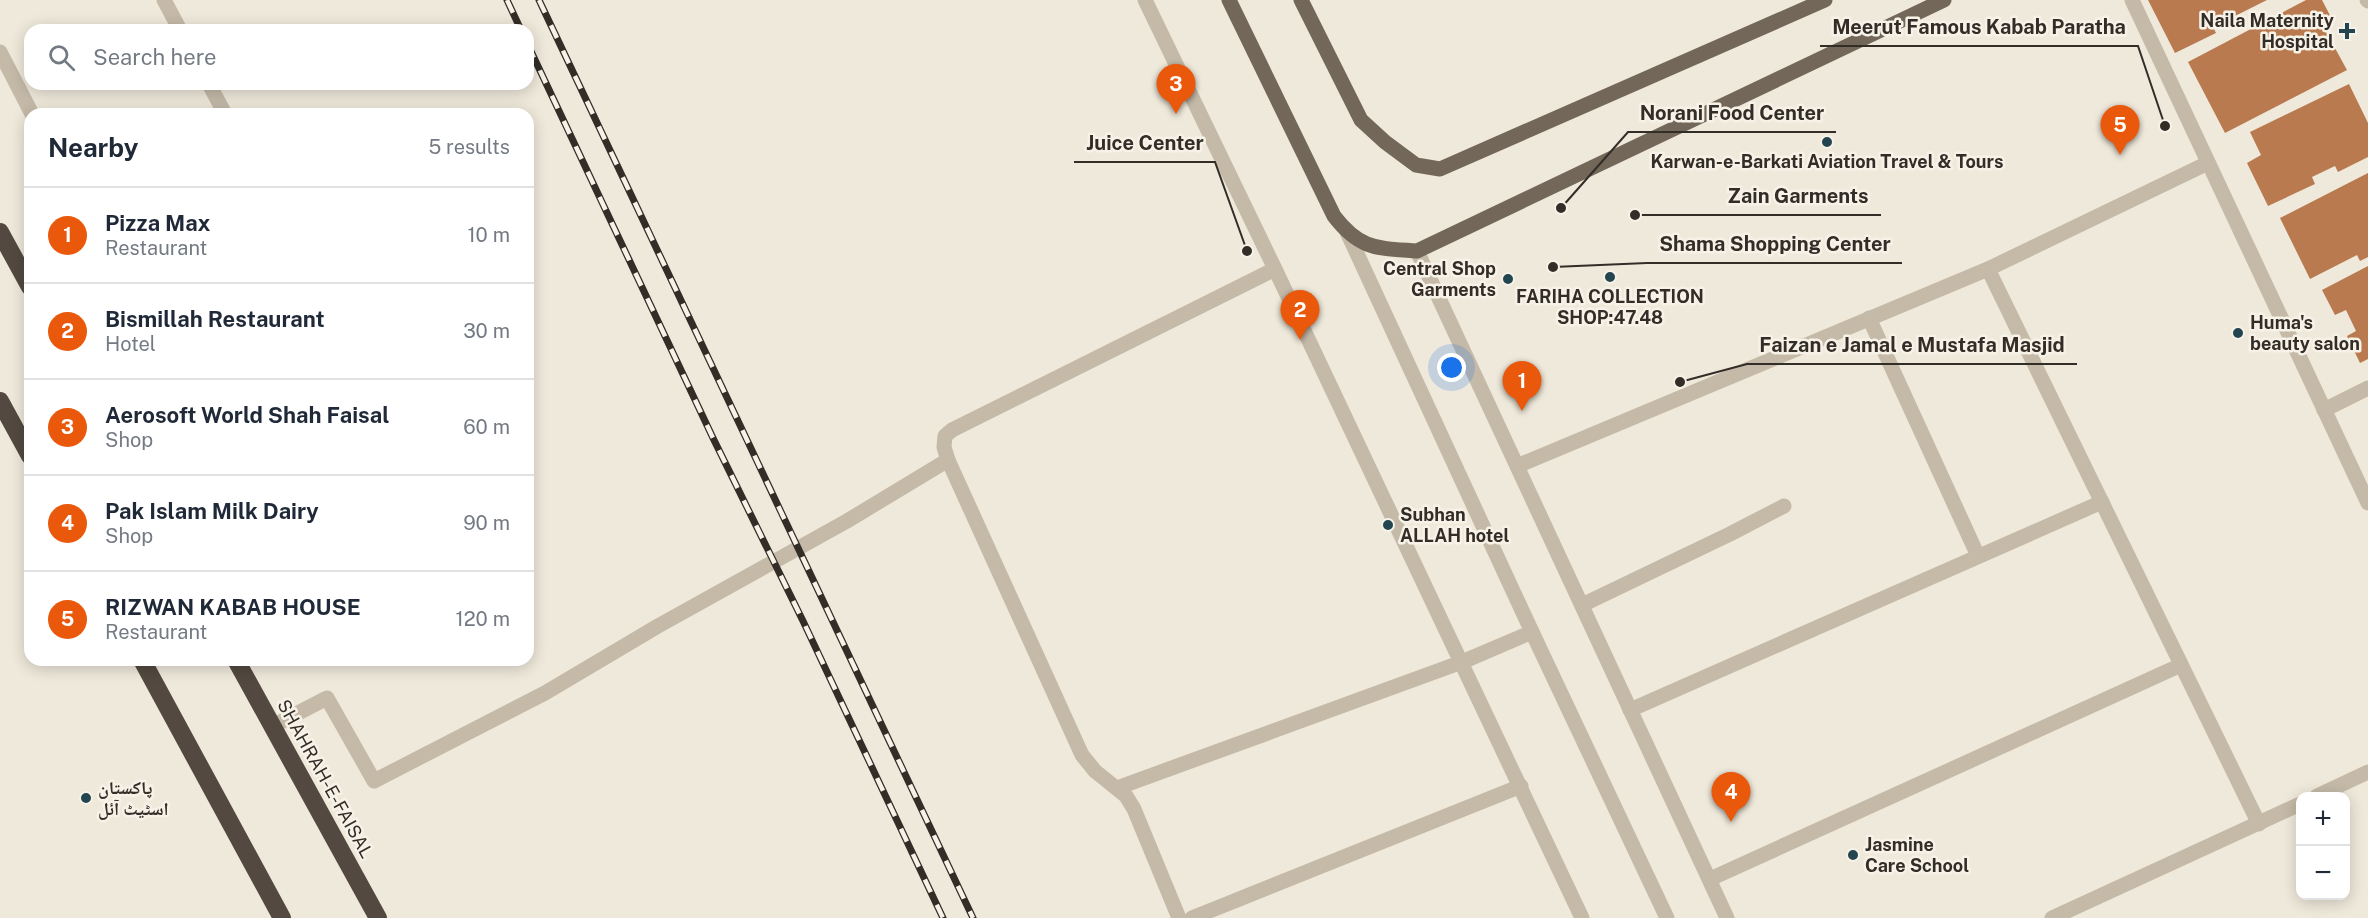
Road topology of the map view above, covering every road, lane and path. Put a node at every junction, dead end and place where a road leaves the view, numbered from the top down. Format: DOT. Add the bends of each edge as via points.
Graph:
graph roads {
  1 [pos="164,0"];
  2 [pos="1145,0"];
  3 [pos="1229,0"];
  4 [pos="1301,0"];
  5 [pos="1825,0"];
  6 [pos="1944,0"];
  7 [pos="2132,0"];
  8 [pos="177,24"];
  9 [pos="0,52"];
  10 [pos="212,90"];
  11 [pos="29,108"];
  12 [pos="222,108"];
  13 [pos="2208,163"];
  14 [pos="0,232"];
  15 [pos="1347,232"];
  16 [pos="1417,251"];
  17 [pos="1275,269"];
  18 [pos="1988,269"];
  19 [pos="24,276"];
  20 [pos="1869,318"];
  21 [pos="2368,388"];
  22 [pos="0,401"];
  23 [pos="2324,410"];
  24 [pos="24,445"];
  25 [pos="948,460"];
  26 [pos="1517,466"];
  27 [pos="2102,502"];
  28 [pos="2368,503"];
  29 [pos="1784,506"];
  30 [pos="1978,556"];
  31 [pos="1582,605"];
  32 [pos="1532,632"];
  33 [pos="1462,662"];
  34 [pos="2181,665"];
  35 [pos="144,666"];
  36 [pos="239,666"];
  37 [pos="1630,710"];
  38 [pos="273,726"];
  39 [pos="2368,772"];
  40 [pos="1521,786"];
  41 [pos="1117,788"];
  42 [pos="2326,792"];
  43 [pos="2296,806"];
  44 [pos="2259,825"];
  45 [pos="1710,879"];
  46 [pos="282,918"];
  47 [pos="378,918"];
  48 [pos="1179,918"];
  49 [pos="1192,918"];
  50 [pos="1582,918"];
  51 [pos="1667,918"];
  52 [pos="1727,918"];
  53 [pos="2052,918"];
  1 -- 8 [label="street"];
  2 -- 17 [label="street"];
  3 -- 15 [label="main road" via="1334,216"];
  4 -- 5 [label="main road" via="1361,120 1416,165 1440,169"];
  6 -- 16 [label="main road"];
  7 -- 13 [label="street"];
  9 -- 11 [label="street"];
  10 -- 12 [label="street"];
  13 -- 18 [label="street"];
  13 -- 23 [label="street"];
  14 -- 19 [label="highway"];
  15 -- 16 [label="main road" via="1373,248"];
  15 -- 32 [label="street"];
  16 -- 26 [label="street"];
  17 -- 25 [label="street" via="952,430 945,436"];
  17 -- 33 [label="street"];
  18 -- 20 [label="street"];
  18 -- 27 [label="street"];
  20 -- 26 [label="street"];
  20 -- 30 [label="street"];
  21 -- 23 [label="street"];
  22 -- 24 [label="highway"];
  23 -- 28 [label="street"];
  25 -- 38 [label="street" via="545,693 374,781 327,698"];
  25 -- 41 [label="street" via="1082,755"];
  26 -- 31 [label="street"];
  27 -- 30 [label="street"];
  27 -- 34 [label="street"];
  29 -- 31 [label="street"];
  30 -- 37 [label="street"];
  31 -- 37 [label="street"];
  32 -- 33 [label="street"];
  32 -- 51 [label="street"];
  33 -- 40 [label="street"];
  33 -- 41 [label="street"];
  34 -- 44 [label="street"];
  34 -- 45 [label="street"];
  35 -- 46 [label="highway"];
  36 -- 38 [label="highway, SHAHRAH-E-FAISAL"];
  37 -- 45 [label="street"];
  38 -- 47 [label="highway, SHAHRAH-E-FAISAL"];
  39 -- 42 [label="street"];
  40 -- 49 [label="street"];
  40 -- 50 [label="street"];
  41 -- 48 [label="street" via="1134,809"];
  43 -- 44 [label="street"];
  44 -- 53 [label="street"];
  45 -- 52 [label="street"];
}
